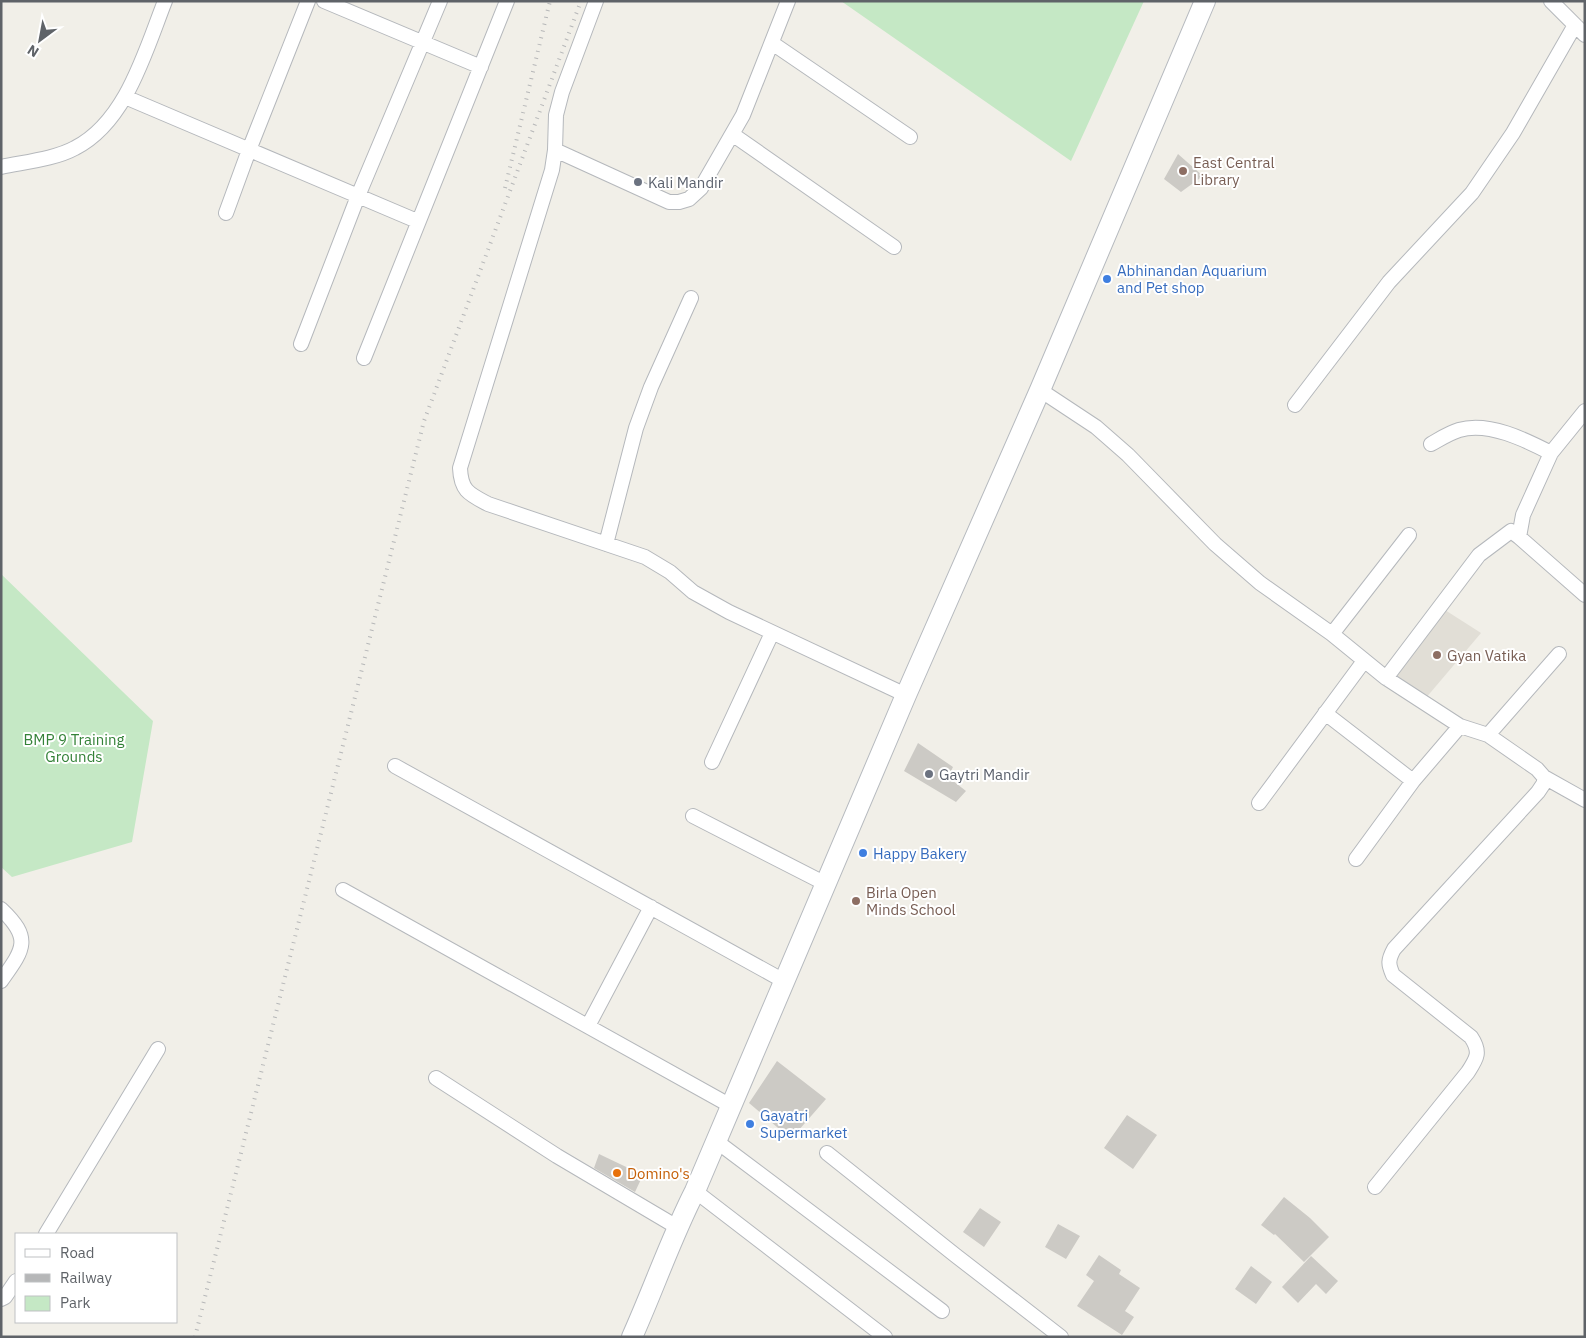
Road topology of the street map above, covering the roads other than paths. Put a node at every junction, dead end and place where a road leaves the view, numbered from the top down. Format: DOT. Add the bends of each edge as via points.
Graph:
graph roads {
  1 [pos="165,1"];
  2 [pos="308,1"];
  3 [pos="324,1"];
  4 [pos="440,1"];
  5 [pos="507,1"];
  6 [pos="596,1"];
  7 [pos="788,1"];
  8 [pos="1205,1"];
  9 [pos="1551,1"];
  10 [pos="1580,30"];
  11 [pos="423,43"];
  12 [pos="772,43"];
  13 [pos="481,67"];
  14 [pos="125,97"];
  15 [pos="732,134"];
  16 [pos="910,137"];
  17 [pos="249,150"];
  18 [pos="555,150"];
  19 [pos="1,167"];
  20 [pos="358,196"];
  21 [pos="226,213"];
  22 [pos="418,221"];
  23 [pos="894,247"];
  24 [pos="691,298"];
  25 [pos="301,344"];
  26 [pos="364,358"];
  27 [pos="1040,390"];
  28 [pos="1295,406"];
  29 [pos="1585,411"];
  30 [pos="1431,444"];
  31 [pos="1551,453"];
  32 [pos="1409,534"];
  33 [pos="1519,537"];
  34 [pos="606,544"];
  35 [pos="1585,595"];
  36 [pos="772,633"];
  37 [pos="1332,634"];
  38 [pos="1560,654"];
  39 [pos="1364,661"];
  40 [pos="1386,678"];
  41 [pos="906,695"];
  42 [pos="1326,713"];
  43 [pos="1460,726"];
  44 [pos="1488,734"];
  45 [pos="712,762"];
  46 [pos="395,766"];
  47 [pos="1544,777"];
  48 [pos="1413,780"];
  49 [pos="1585,800"];
  50 [pos="1259,803"];
  51 [pos="693,816"];
  52 [pos="1356,859"];
  53 [pos="826,884"];
  54 [pos="343,890"];
  55 [pos="652,907"];
  56 [pos="1,909"];
  57 [pos="1,981"];
  58 [pos="784,981"];
  59 [pos="588,1026"];
  60 [pos="158,1049"];
  61 [pos="436,1078"];
  62 [pos="731,1106"];
  63 [pos="716,1141"];
  64 [pos="827,1153"];
  65 [pos="1375,1187"];
  66 [pos="695,1191"];
  67 [pos="677,1227"];
  68 [pos="47,1233"];
  69 [pos="15,1283"];
  70 [pos="1,1299"];
  71 [pos="942,1311"];
  72 [pos="632,1337"];
  73 [pos="885,1337"];
  74 [pos="1061,1337"];
  1 -- 14 [label="street"];
  2 -- 17 [label="street"];
  3 -- 11 [label="street"];
  4 -- 11 [label="street"];
  5 -- 13 [label="street"];
  6 -- 18 [label="street" via="562,92 556,115"];
  7 -- 12 [label="street"];
  8 -- 27 [label="main road"];
  9 -- 10 [label="street"];
  10 -- 28 [label="street" via="1472,193 1389,282"];
  11 -- 13 [label="street"];
  11 -- 20 [label="street"];
  12 -- 15 [label="street"];
  12 -- 16 [label="street"];
  13 -- 22 [label="street"];
  14 -- 17 [label="street"];
  14 -- 19 [label="street" via="97,135 74,149"];
  15 -- 18 [label="street" via="702,188 680,202 669,202"];
  15 -- 23 [label="street"];
  17 -- 20 [label="street"];
  17 -- 21 [label="street"];
  18 -- 34 [label="street" via="552,170 460,468 461,482 469,494 488,504"];
  20 -- 22 [label="street"];
  20 -- 25 [label="street"];
  22 -- 26 [label="street"];
  24 -- 34 [label="street" via="636,428"];
  27 -- 37 [label="street" via="1096,427 1215,544 1260,583"];
  27 -- 41 [label="main road"];
  29 -- 31 [label="street"];
  30 -- 31 [label="street" via="1460,430 1478,428 1527,440"];
  31 -- 33 [label="street" via="1523,515"];
  32 -- 37 [label="street"];
  33 -- 35 [label="street"];
  33 -- 40 [label="street" via="1511,531 1480,555"];
  34 -- 36 [label="street" via="646,557 693,592"];
  36 -- 41 [label="street"];
  36 -- 45 [label="street"];
  37 -- 39 [label="street"];
  38 -- 44 [label="street"];
  39 -- 40 [label="street"];
  39 -- 42 [label="street"];
  40 -- 43 [label="street"];
  41 -- 53 [label="main road"];
  42 -- 48 [label="street"];
  42 -- 50 [label="street"];
  43 -- 44 [label="street"];
  43 -- 48 [label="street"];
  44 -- 47 [label="street"];
  46 -- 55 [label="street"];
  47 -- 49 [label="street"];
  47 -- 65 [label="street" via="1538,792 1433,904 1389,957 1388,965 1394,975 1471,1038 1477,1046 1477,1058"];
  48 -- 52 [label="street"];
  51 -- 53 [label="street"];
  53 -- 58 [label="main road"];
  54 -- 59 [label="street"];
  55 -- 58 [label="street"];
  55 -- 59 [label="street"];
  56 -- 57 [label="street" via="12,919 22,945 18,958"];
  58 -- 62 [label="main road"];
  59 -- 62 [label="street"];
  60 -- 68 [label="street"];
  61 -- 67 [label="street" via="557,1156"];
  62 -- 63 [label="main road"];
  63 -- 66 [label="main road"];
  63 -- 71 [label="street"];
  64 -- 74 [label="street"];
  66 -- 67 [label="main road"];
  66 -- 73 [label="street"];
  67 -- 72 [label="main road"];
  69 -- 70 [label="street"];
}
